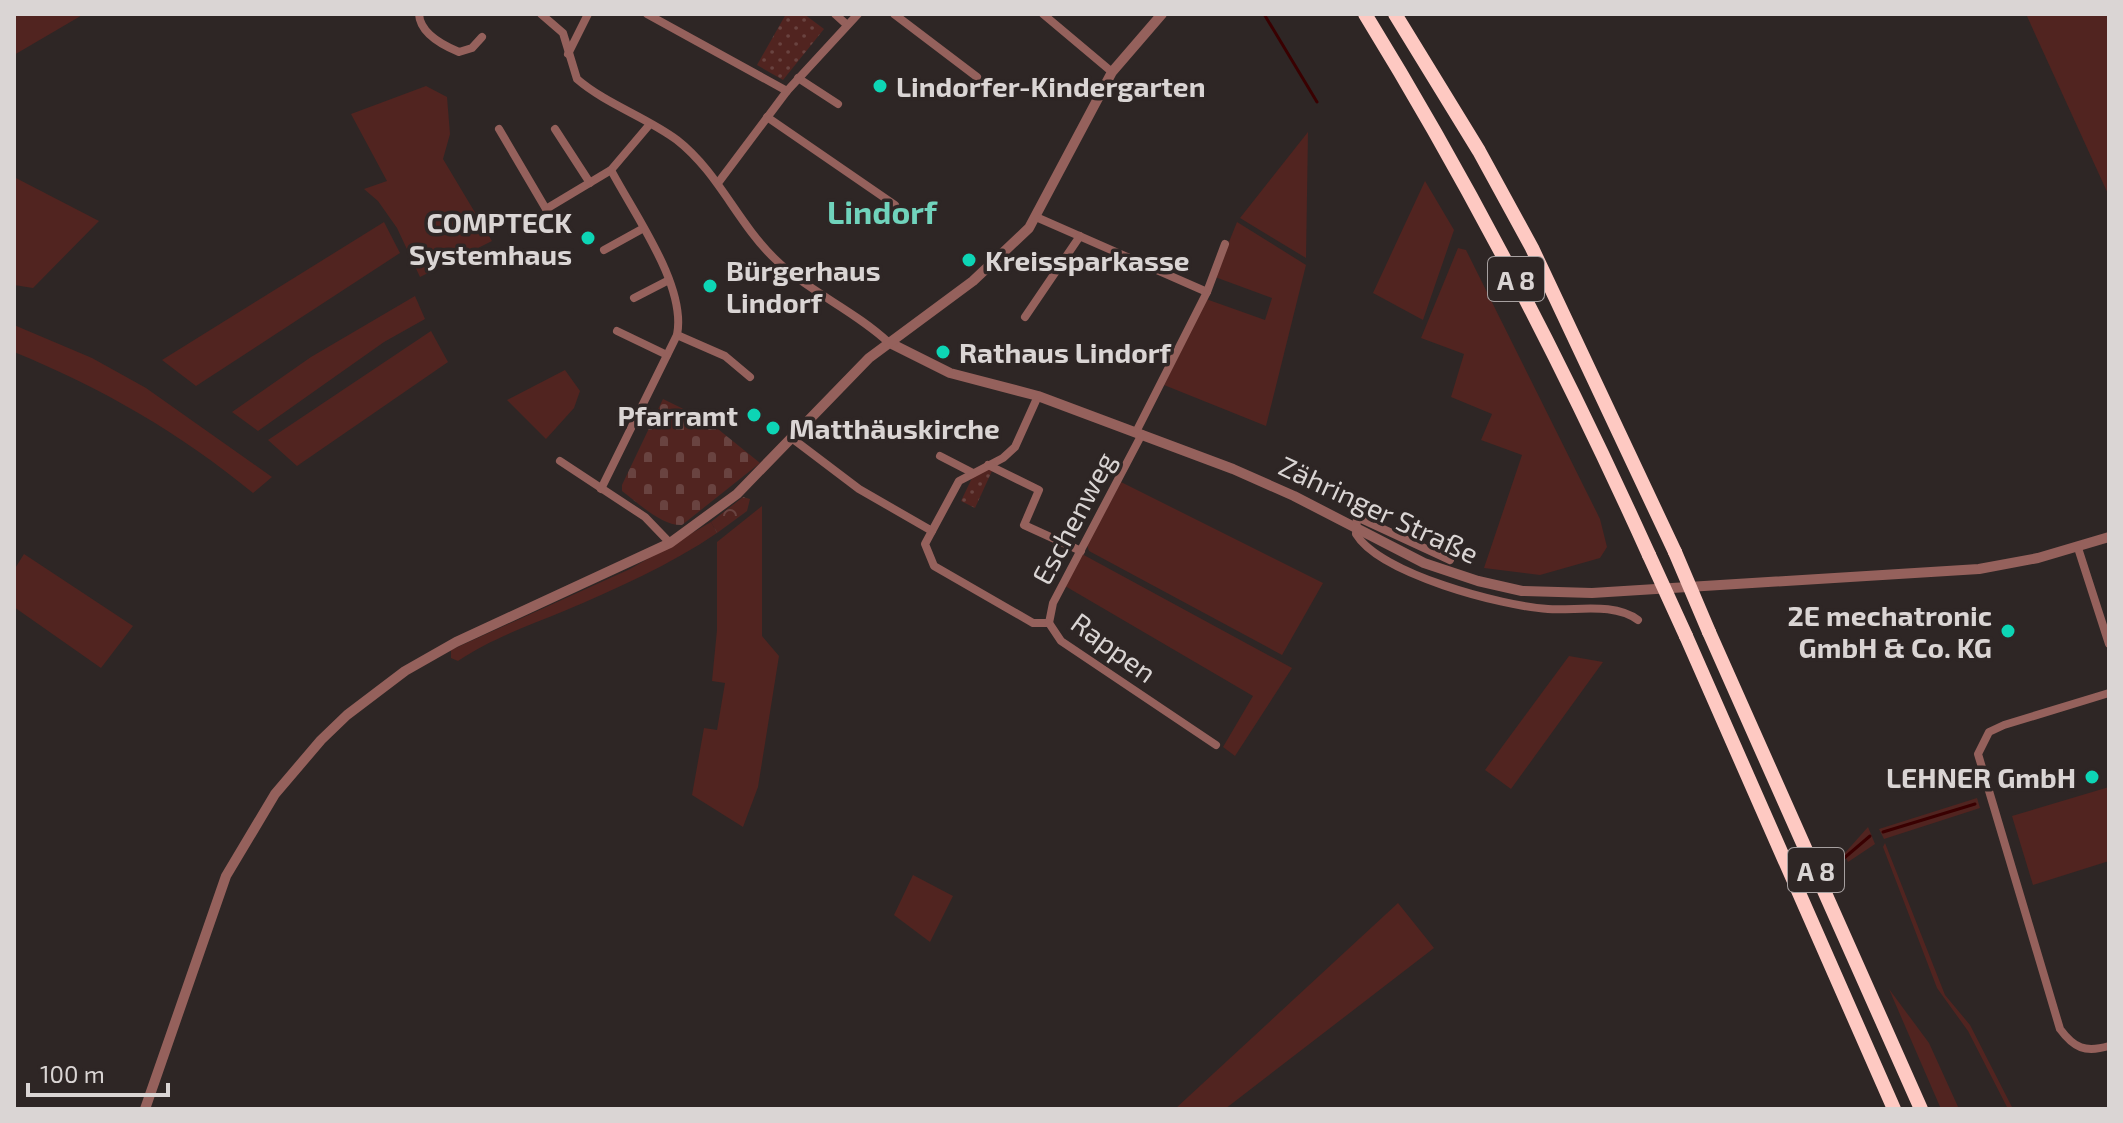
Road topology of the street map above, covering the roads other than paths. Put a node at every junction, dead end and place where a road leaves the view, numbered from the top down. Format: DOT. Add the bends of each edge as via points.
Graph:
graph roads {
  1 [pos="419,14"];
  2 [pos="541,14"];
  3 [pos="588,14"];
  4 [pos="647,14"];
  5 [pos="835,14"];
  6 [pos="858,14"];
  7 [pos="894,14"];
  8 [pos="1043,14"];
  9 [pos="1162,14"];
  10 [pos="1365,14"];
  11 [pos="1395,14"];
  12 [pos="846,24"];
  13 [pos="482,37"];
  14 [pos="568,55"];
  15 [pos="1112,72"];
  16 [pos="977,77"];
  17 [pos="798,78"];
  18 [pos="787,91"];
  19 [pos="838,104"];
  20 [pos="767,117"];
  21 [pos="650,124"];
  22 [pos="499,129"];
  23 [pos="555,129"];
  24 [pos="611,170"];
  25 [pos="590,183"];
  26 [pos="718,183"];
  27 [pos="895,205"];
  28 [pos="1036,217"];
  29 [pos="642,229"];
  30 [pos="1080,236"];
  31 [pos="1225,244"];
  32 [pos="604,250"];
  33 [pos="669,280"];
  34 [pos="1207,292"];
  35 [pos="634,298"];
  36 [pos="1025,317"];
  37 [pos="617,331"];
  38 [pos="677,335"];
  39 [pos="888,342"];
  40 [pos="667,355"];
  41 [pos="750,377"];
  42 [pos="1038,396"];
  43 [pos="1139,433"];
  44 [pos="793,439"];
  45 [pos="940,456"];
  46 [pos="560,461"];
  47 [pos="988,465"];
  48 [pos="973,473"];
  49 [pos="601,489"];
  50 [pos="1355,526"];
  51 [pos="932,531"];
  52 [pos="2109,537"];
  53 [pos="670,543"];
  54 [pos="2078,548"];
  55 [pos="1081,551"];
  56 [pos="1450,560"];
  57 [pos="1638,620"];
  58 [pos="1049,623"];
  59 [pos="2109,644"];
  60 [pos="2109,693"];
  61 [pos="1216,745"];
  62 [pos="2109,1046"];
  63 [pos="145,1109"];
  64 [pos="1894,1109"];
  65 [pos="1921,1109"];
  1 -- 13 [label="street" via="426,32 459,52"];
  2 -- 14 [label="street" via="559,26"];
  3 -- 14 [label="street"];
  4 -- 18 [label="street"];
  5 -- 12 [label="street"];
  6 -- 12 [label="street"];
  7 -- 16 [label="street"];
  8 -- 15 [label="street"];
  9 -- 15 [label="street"];
  10 -- 64 [label="highway, A 8, bridge" via="1494,235 1580,406"];
  11 -- 65 [label="highway, A 8, bridge" via="1532,248 1675,552"];
  12 -- 17 [label="street"];
  14 -- 21 [label="street" via="573,73 585,85"];
  15 -- 28 [label="street"];
  17 -- 18 [label="street"];
  17 -- 19 [label="street"];
  18 -- 20 [label="street"];
  20 -- 26 [label="street"];
  20 -- 27 [label="street"];
  21 -- 24 [label="street"];
  21 -- 26 [label="street" via="694,155"];
  22 -- 25 [label="street" via="546,209"];
  23 -- 25 [label="street"];
  24 -- 25 [label="street"];
  24 -- 29 [label="street"];
  26 -- 39 [label="street" via="744,224 778,262"];
  28 -- 30 [label="street"];
  28 -- 39 [label="street" via="973,281"];
  29 -- 32 [label="street"];
  29 -- 33 [label="street"];
  30 -- 34 [label="street"];
  30 -- 36 [label="street"];
  31 -- 34 [label="street, Eschenweg"];
  33 -- 35 [label="street"];
  33 -- 38 [label="street" via="679,305"];
  34 -- 43 [label="street, Eschenweg"];
  37 -- 40 [label="street"];
  38 -- 40 [label="street"];
  38 -- 41 [label="street" via="725,356"];
  39 -- 42 [label="street, Zähringer Straße" via="950,373"];
  39 -- 44 [label="street"];
  40 -- 49 [label="street"];
  42 -- 43 [label="street, Zähringer Straße"];
  42 -- 47 [label="street" via="1015,447"];
  43 -- 50 [label="street, Zähringer Straße" via="1266,483"];
  43 -- 55 [label="street, Eschenweg"];
  44 -- 51 [label="street" via="859,489"];
  44 -- 53 [label="street" via="717,511"];
  45 -- 48 [label="street"];
  46 -- 49 [label="street"];
  47 -- 48 [label="street"];
  47 -- 55 [label="street" via="1039,490 1024,525"];
  48 -- 51 [label="street" via="959,481"];
  49 -- 53 [label="street" via="645,517"];
  50 -- 54 [label="street, Zähringer Straße" via="1452,573 1522,591 1561,593 1979,569"];
  50 -- 56 [label="street" via="1357,517"];
  50 -- 57 [label="street" via="1368,549 1447,587 1531,608 1619,610"];
  51 -- 58 [label="street, Rappen" via="925,544 934,566 1033,623"];
  52 -- 54 [label="street, Zähringer Straße"];
  53 -- 63 [label="street" via="405,671 347,715 295,768 252,829 217,898"];
  54 -- 59 [label="street"];
  55 -- 58 [label="street, Eschenweg" via="1053,603"];
  58 -- 61 [label="street, Rappen" via="1061,641 1092,664"];
  60 -- 62 [label="street" via="2004,725 1989,732 1978,754 2060,1029 2081,1049"];
}
